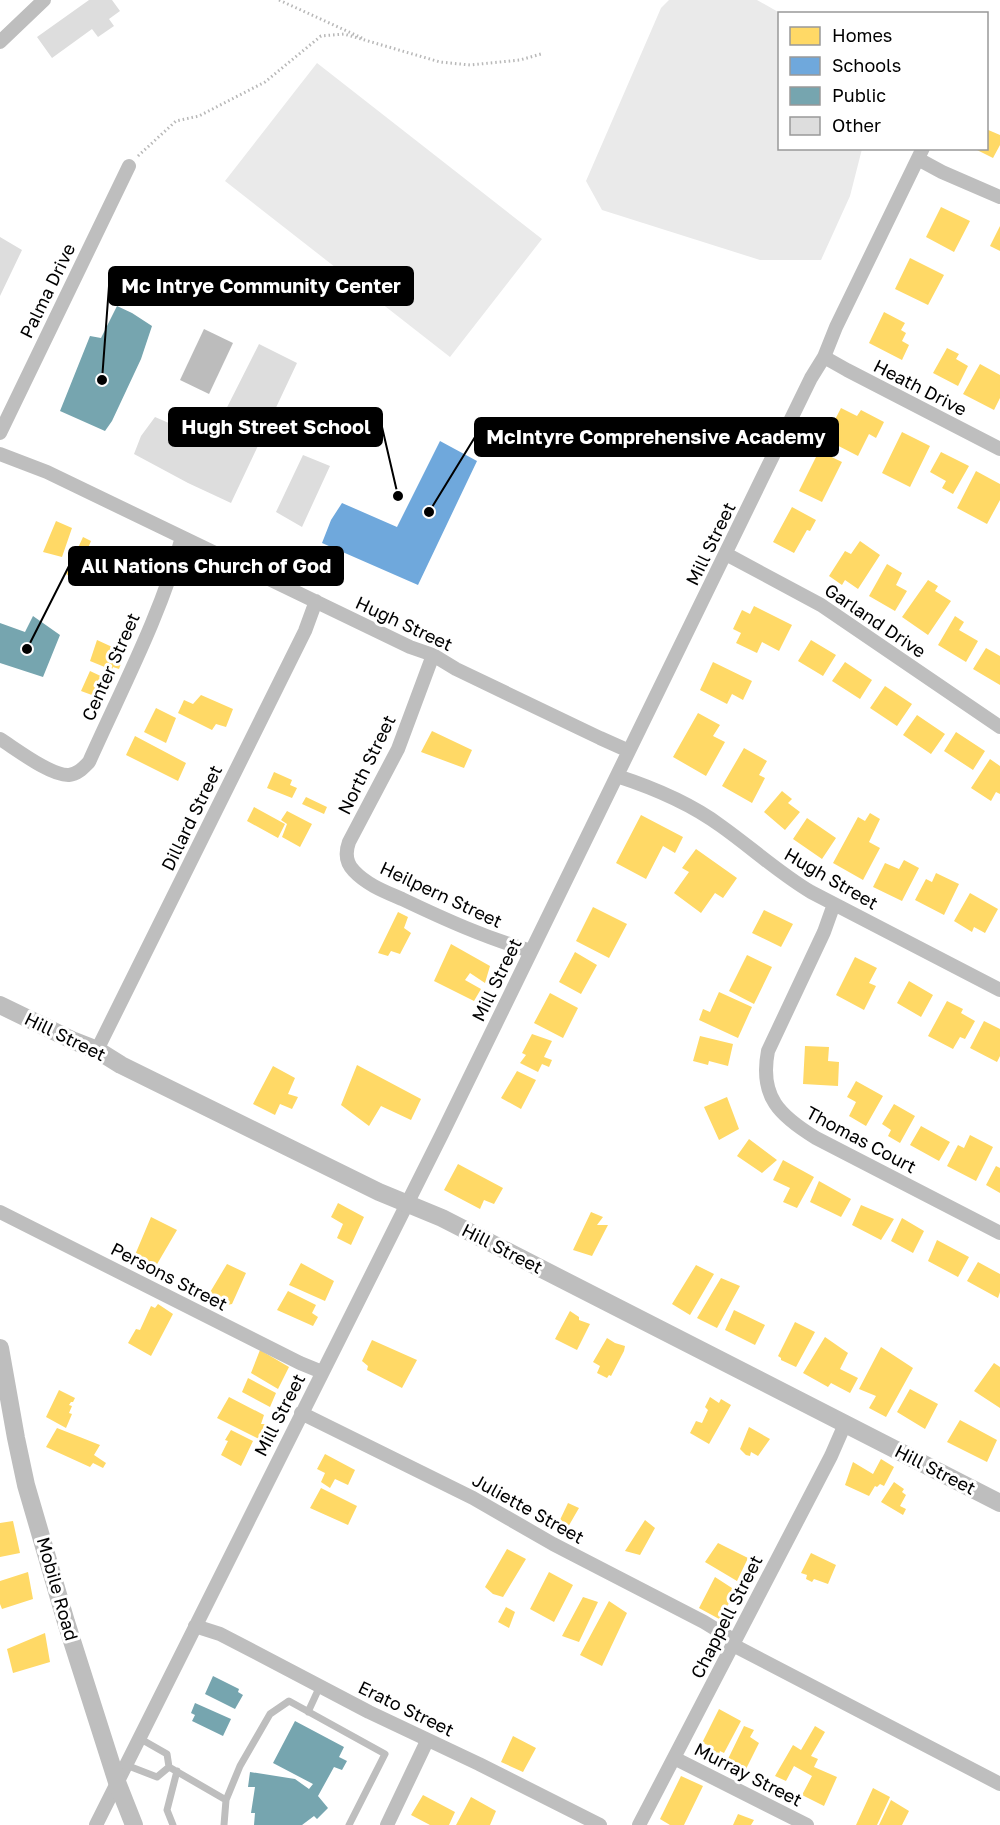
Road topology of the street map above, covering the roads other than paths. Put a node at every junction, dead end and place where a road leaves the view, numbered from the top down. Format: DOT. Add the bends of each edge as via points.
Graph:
graph roads {
  1 [pos="44,0"];
  2 [pos="0,42"];
  3 [pos="921,154"];
  4 [pos="129,166"];
  5 [pos="1000,197"];
  6 [pos="824,357"];
  7 [pos="0,433"];
  8 [pos="1000,449"];
  9 [pos="0,454"];
  10 [pos="182,537"];
  11 [pos="726,554"];
  12 [pos="316,601"];
  13 [pos="434,655"];
  14 [pos="1000,727"];
  15 [pos="0,739"];
  16 [pos="629,750"];
  17 [pos="617,776"];
  18 [pos="347,857"];
  19 [pos="834,904"];
  20 [pos="531,951"];
  21 [pos="1000,990"];
  22 [pos="0,1005"];
  23 [pos="97,1050"];
  24 [pos="407,1203"];
  25 [pos="0,1212"];
  26 [pos="1000,1233"];
  27 [pos="0,1348"];
  28 [pos="322,1372"];
  29 [pos="301,1413"];
  30 [pos="845,1424"];
  31 [pos="1000,1503"];
  32 [pos="195,1626"];
  33 [pos="734,1643"];
  34 [pos="320,1686"];
  35 [pos="308,1712"];
  36 [pos="139,1738"];
  37 [pos="427,1741"];
  38 [pos="674,1758"];
  39 [pos="126,1765"];
  40 [pos="169,1767"];
  41 [pos="177,1772"];
  42 [pos="117,1782"];
  43 [pos="1000,1784"];
  44 [pos="226,1800"];
  45 [pos="96,1825"];
  46 [pos="134,1825"];
  47 [pos="173,1825"];
  48 [pos="224,1825"];
  49 [pos="349,1825"];
  50 [pos="387,1825"];
  51 [pos="600,1825"];
  52 [pos="639,1825"];
  53 [pos="807,1825"];
  1 -- 2 [label="street"];
  3 -- 5 [label="street" via="942,172"];
  3 -- 6 [label="street, Mill Street"];
  4 -- 7 [label="street, Palma Drive"];
  6 -- 8 [label="street, Heath Drive"];
  6 -- 11 [label="street, Mill Street"];
  9 -- 10 [label="street, Hugh Street" via="47,471"];
  10 -- 12 [label="street, Hugh Street"];
  10 -- 15 [label="street, Center Street" via="136,658 88,762 77,773 62,774"];
  11 -- 14 [label="street, Garland Drive" via="821,605"];
  11 -- 16 [label="street, Mill Street"];
  12 -- 13 [label="street, Hugh Street"];
  12 -- 23 [label="street, Dillard Street" via="305,631"];
  13 -- 16 [label="street, Hugh Street"];
  13 -- 18 [label="street, North Street" via="398,749 349,842"];
  16 -- 17 [label="street, Mill Street"];
  17 -- 19 [label="street, Hugh Street" via="648,786 694,809 785,876"];
  17 -- 20 [label="street, Mill Street"];
  18 -- 20 [label="street, Heilpern Street" via="362,879 382,890 501,942"];
  19 -- 21 [label="street, Hugh Street"];
  19 -- 26 [label="street, Thomas Court" via="768,1051 767,1081 776,1106 794,1125 816,1138"];
  20 -- 24 [label="street, Mill Street"];
  22 -- 23 [label="street, Hill Street"];
  23 -- 24 [label="street, Hill Street"];
  24 -- 28 [label="street, Mill Street"];
  24 -- 30 [label="street, Hill Street"];
  25 -- 28 [label="street, Persons Street"];
  27 -- 42 [label="street, Mobile Road" via="26,1485"];
  28 -- 29 [label="street, Mill Street"];
  29 -- 32 [label="street, Mill Street"];
  29 -- 33 [label="street, Juliette Street" via="473,1498 704,1622"];
  30 -- 31 [label="street, Hill Street"];
  30 -- 33 [label="street, Chappell Street"];
  32 -- 34 [label="street, Erato Street" via="220,1634"];
  32 -- 36 [label="street, Mill Street"];
  33 -- 38 [label="street, Chappell Street"];
  33 -- 43 [label="street, Juliette Street"];
  34 -- 35 [label="lane"];
  34 -- 37 [label="street, Erato Street"];
  35 -- 44 [label="lane" via="289,1701 270,1714 240,1766"];
  35 -- 49 [label="lane" via="385,1754"];
  36 -- 39 [label="street, Mill Street"];
  36 -- 40 [label="lane" via="168,1754"];
  37 -- 50 [label="street"];
  37 -- 51 [label="street, Erato Street"];
  38 -- 52 [label="street, Chappell Street"];
  38 -- 53 [label="street, Murray Street"];
  39 -- 40 [label="lane" via="157,1777"];
  39 -- 42 [label="street, Mill Street"];
  40 -- 41 [label="lane"];
  41 -- 44 [label="lane"];
  41 -- 47 [label="lane" via="167,1810"];
  42 -- 45 [label="street, Mill Street"];
  42 -- 46 [label="street, Mobile Road"];
  44 -- 48 [label="lane"];
}
